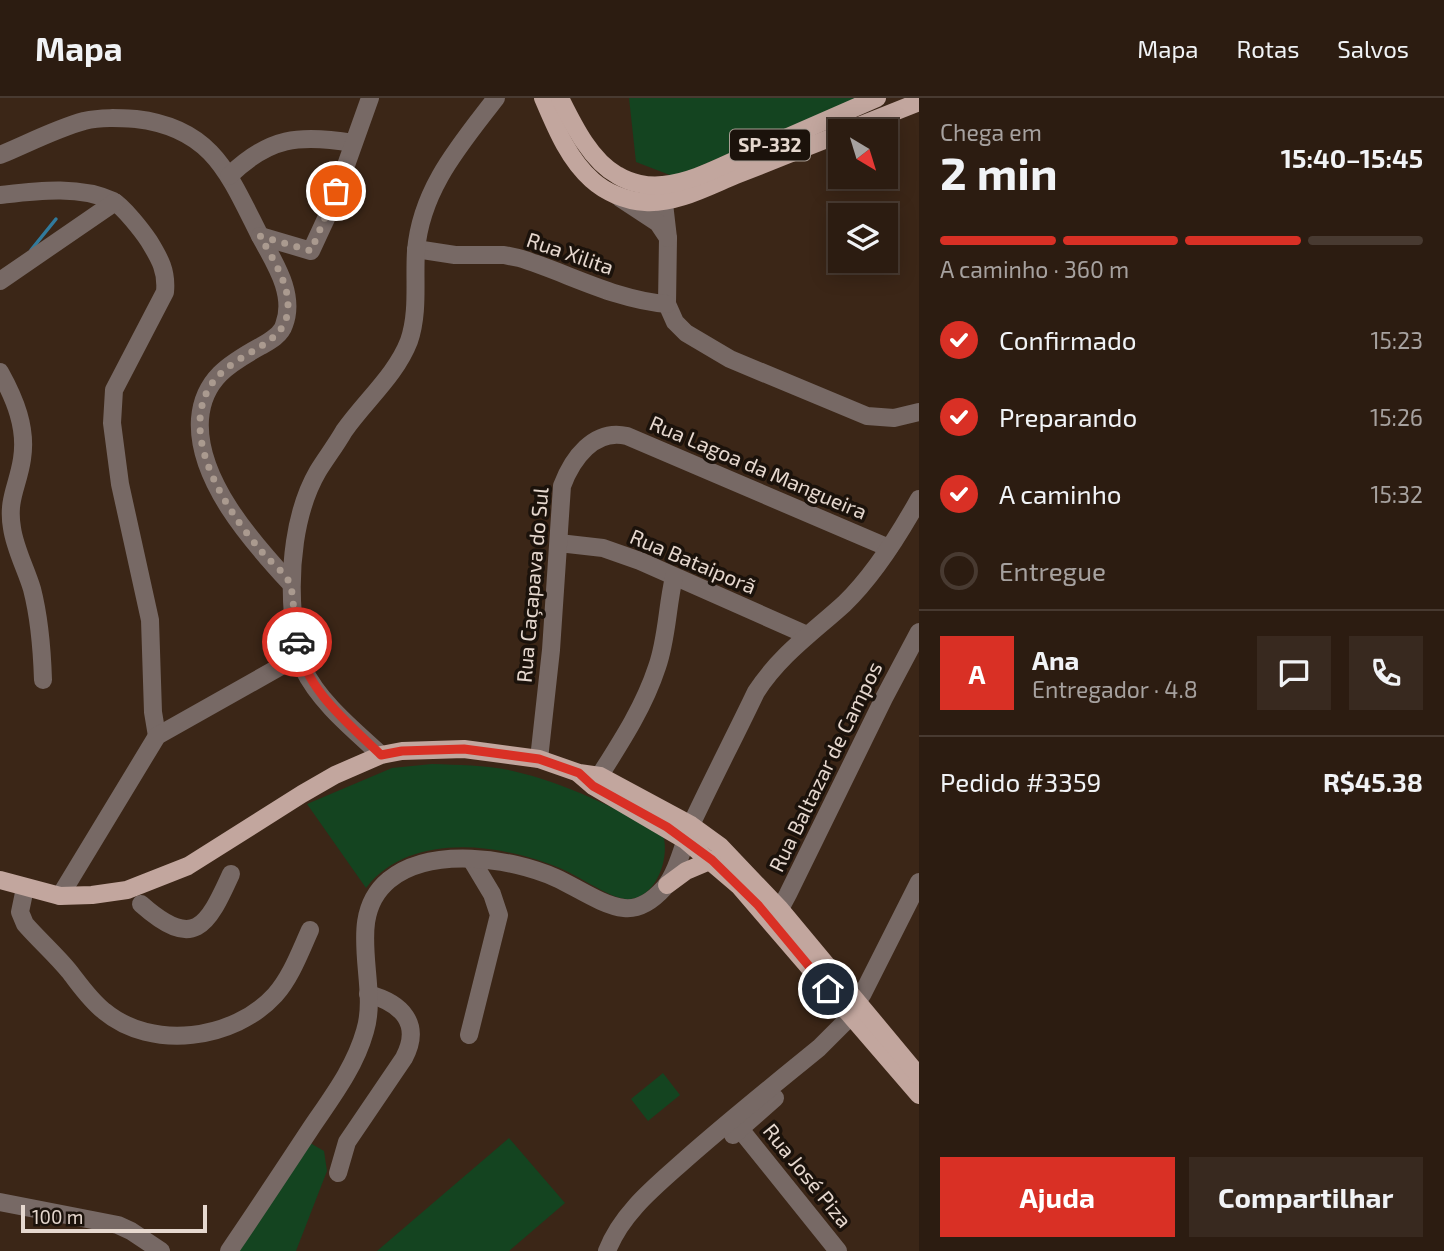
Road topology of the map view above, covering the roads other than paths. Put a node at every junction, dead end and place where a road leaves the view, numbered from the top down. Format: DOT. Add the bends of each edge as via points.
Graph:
graph roads {
  1 [pos="370,98"];
  2 [pos="496,98"];
  3 [pos="542,98"];
  4 [pos="560,98"];
  5 [pos="570,98"];
  6 [pos="877,98"];
  7 [pos="919,102"];
  8 [pos="876,119"];
  9 [pos="828,139"];
  10 [pos="353,143"];
  11 [pos="0,155"];
  12 [pos="596,156"];
  13 [pos="229,176"];
  14 [pos="612,193"];
  15 [pos="663,193"];
  16 [pos="0,195"];
  17 [pos="115,202"];
  18 [pos="260,236"];
  19 [pos="668,238"];
  20 [pos="416,249"];
  21 [pos="0,281"];
  22 [pos="668,307"];
  23 [pos="0,372"];
  24 [pos="919,412"];
  25 [pos="609,435"];
  26 [pos="919,499"];
  27 [pos="558,543"];
  28 [pos="889,548"];
  29 [pos="674,577"];
  30 [pos="290,583"];
  31 [pos="919,632"];
  32 [pos="807,635"];
  33 [pos="299,656"];
  34 [pos="43,680"];
  35 [pos="157,736"];
  36 [pos="381,755"];
  37 [pos="539,759"];
  38 [pos="596,781"];
  39 [pos="688,832"];
  40 [pos="471,859"];
  41 [pos="712,860"];
  42 [pos="231,874"];
  43 [pos="0,880"];
  44 [pos="919,882"];
  45 [pos="667,885"];
  46 [pos="25,888"];
  47 [pos="60,896"];
  48 [pos="141,904"];
  49 [pos="774,914"];
  50 [pos="310,930"];
  51 [pos="368,994"];
  52 [pos="858,1008"];
  53 [pos="469,1035"];
  54 [pos="919,1076"];
  55 [pos="919,1096"];
  56 [pos="740,1129"];
  57 [pos="338,1173"];
  58 [pos="0,1202"];
  59 [pos="161,1251"];
  60 [pos="229,1251"];
  61 [pos="607,1251"];
  62 [pos="619,1251"];
  63 [pos="838,1251"];
  1 -- 10 [label="street"];
  2 -- 20 [label="street" via="435,180"];
  3 -- 14 [label="main road, SP-332" via="581,168"];
  4 -- 12 [label="main road, SP-332"];
  5 -- 12 [label="main road"];
  6 -- 15 [label="main road, SP-332"];
  7 -- 8 [label="main road"];
  9 -- 15 [label="main road, SP-332" via="684,196"];
  10 -- 13 [label="street" via="274,144"];
  10 -- 18 [label="street" via="311,251"];
  11 -- 13 [label="street" via="85,121 116,117 161,122 179,130 204,146"];
  12 -- 15 [label="main road, SP-332" via="616,175"];
  13 -- 18 [label="street"];
  14 -- 15 [label="main road, SP-332" via="632,201"];
  14 -- 19 [label="street" via="651,218"];
  15 -- 19 [label="street"];
  16 -- 17 [label="street" via="72,192"];
  17 -- 21 [label="street"];
  17 -- 35 [label="street" via="146,236 166,279 165,292 114,390 112,424 120,484 150,620"];
  18 -- 30 [label="street" via="283,281 288,304 284,327 218,375 200,419 203,454 250,538"];
  19 -- 22 [label="street"];
  20 -- 22 [label="street, Rua Xilita" via="519,258 619,295"];
  20 -- 30 [label="street" via="409,341 316,474 298,528"];
  22 -- 24 [label="street" via="675,322 706,346 820,398 880,419"];
  23 -- 34 [label="street" via="24,432 22,460 9,507 39,618"];
  25 -- 27 [label="street, Rua Caçapava do Sul" via="588,445 568,469 562,486"];
  25 -- 28 [label="street, Rua Lagoa da Mangueira" via="627,436"];
  26 -- 28 [label="street"];
  27 -- 29 [label="street, Rua Bataiporã" via="603,548"];
  27 -- 37 [label="street, Rua Caçapava do Sul"];
  28 -- 32 [label="street" via="857,590"];
  29 -- 32 [label="street, Rua Bataiporã"];
  29 -- 38 [label="street" via="657,667 631,724"];
  30 -- 33 [label="street"];
  31 -- 49 [label="street, Rua Baltazar de Campos"];
  32 -- 39 [label="street" via="756,691"];
  33 -- 35 [label="street"];
  33 -- 36 [label="street" via="318,690"];
  35 -- 47 [label="street"];
  36 -- 37 [label="main road" via="464,749"];
  36 -- 47 [label="main road" via="324,782 167,876 127,890"];
  37 -- 38 [label="main road"];
  38 -- 39 [label="main road"];
  39 -- 41 [label="main road"];
  39 -- 45 [label="street"];
  39 -- 49 [label="main road" via="708,836 732,856"];
  40 -- 45 [label="street" via="533,870 622,908 643,906"];
  40 -- 51 [label="street" via="445,858 403,870 379,891 364,938"];
  40 -- 53 [label="street" via="499,915"];
  41 -- 45 [label="main road"];
  41 -- 49 [label="main road"];
  42 -- 48 [label="street" via="211,916 190,929 163,923"];
  43 -- 46 [label="main road"];
  44 -- 52 [label="street"];
  46 -- 47 [label="main road"];
  46 -- 50 [label="street" via="20,912 25,924 94,1002 119,1021 166,1034 215,1032 257,1011 284,984"];
  49 -- 52 [label="main road"];
  51 -- 57 [label="street" via="398,1008 413,1035 404,1058 347,1142"];
  51 -- 60 [label="street" via="366,1030 348,1070"];
  52 -- 54 [label="main road"];
  52 -- 55 [label="main road"];
  52 -- 56 [label="street" via="793,1081"];
  52 -- 61 [label="street" via="819,1048 656,1186 618,1228"];
  56 -- 62 [label="street" via="669,1187 626,1234"];
  56 -- 63 [label="street, Rua José Piza"];
  58 -- 59 [label="street" via="117,1225"];
}
